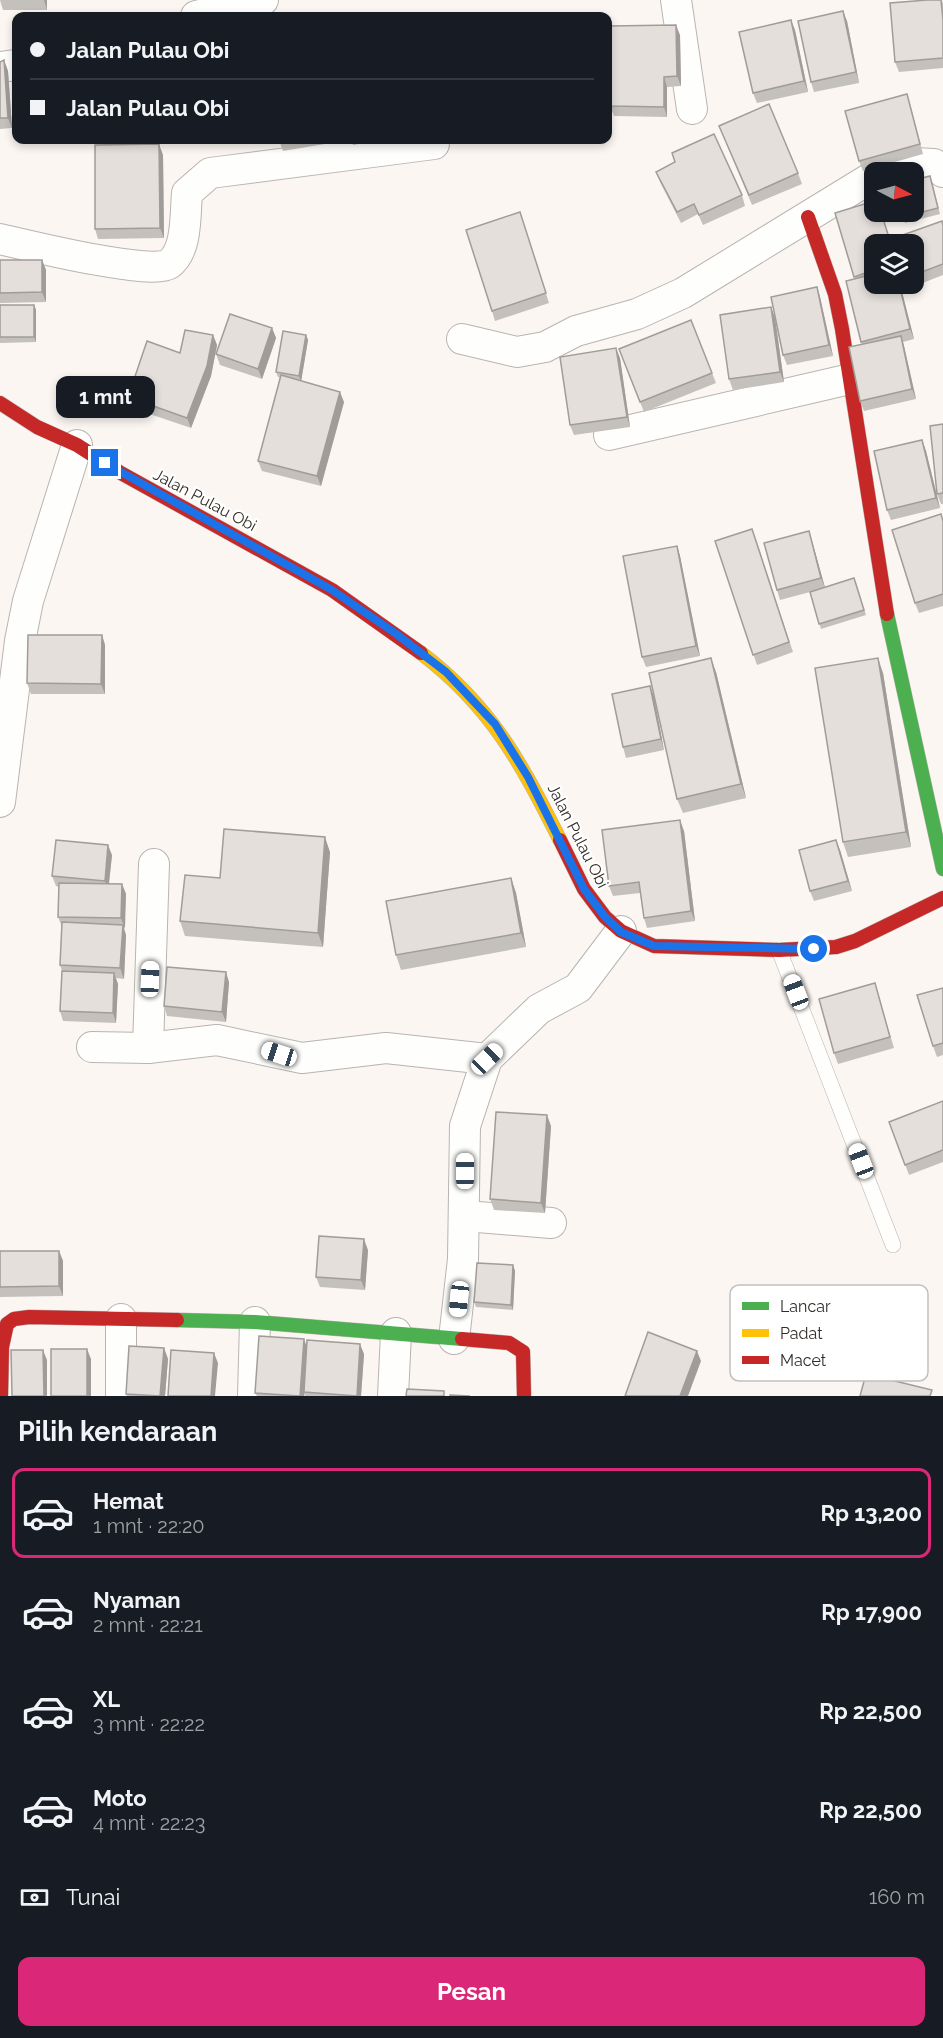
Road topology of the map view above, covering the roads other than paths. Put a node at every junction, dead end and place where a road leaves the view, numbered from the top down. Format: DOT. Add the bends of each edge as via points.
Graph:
graph roads {
  1 [pos="676,0"];
  2 [pos="245,2"];
  3 [pos="210,12"];
  4 [pos="692,109"];
  5 [pos="434,144"];
  6 [pos="924,164"];
  7 [pos="943,172"];
  8 [pos="864,182"];
  9 [pos="808,217"];
  10 [pos="0,239"];
  11 [pos="462,339"];
  12 [pos="849,379"];
  13 [pos="0,403"];
  14 [pos="609,435"];
  15 [pos="77,445"];
  16 [pos="0,802"];
  17 [pos="154,864"];
  18 [pos="943,869"];
  19 [pos="943,898"];
  20 [pos="621,932"];
  21 [pos="780,950"];
  22 [pos="92,1047"];
  23 [pos="148,1047"];
  24 [pos="487,1059"];
  25 [pos="465,1216"];
  26 [pos="551,1222"];
  27 [pos="893,1245"];
  28 [pos="121,1319"];
  29 [pos="255,1322"];
  30 [pos="396,1333"];
  31 [pos="454,1339"];
  32 [pos="1,1396"];
  33 [pos="120,1396"];
  34 [pos="253,1396"];
  35 [pos="393,1396"];
  36 [pos="524,1396"];
  1 -- 4 [label="street"];
  2 -- 3 [label="street"];
  5 -- 10 [label="street" via="210,173 187,193 180,249 169,263 159,268"];
  6 -- 7 [label="street" via="934,164"];
  8 -- 9 [label="street"];
  9 -- 11 [label="street" via="683,293 637,314 576,331 545,347 517,352"];
  9 -- 12 [label="street" via="835,294"];
  12 -- 14 [label="street"];
  12 -- 18 [label="street" via="886,608"];
  13 -- 15 [label="street, Jalan Pulau Obi" via="37,427"];
  15 -- 16 [label="street" via="28,601"];
  15 -- 20 [label="street, Jalan Pulau Obi" via="332,590 446,672 495,724 528,777 584,889"];
  17 -- 23 [label="street"];
  19 -- 21 [label="street, Jalan Pulau Obi" via="855,941 836,947"];
  20 -- 21 [label="street, Jalan Pulau Obi" via="654,946"];
  20 -- 24 [label="street" via="578,988 539,1009"];
  21 -- 27 [label="lane"];
  22 -- 23 [label="street"];
  23 -- 24 [label="street" via="217,1040 302,1058 386,1048"];
  24 -- 25 [label="street" via="465,1126"];
  25 -- 26 [label="street"];
  25 -- 31 [label="street"];
  28 -- 29 [label="street"];
  28 -- 32 [label="street" via="18,1317 6,1324 2,1335"];
  28 -- 33 [label="street"];
  29 -- 30 [label="street"];
  29 -- 34 [label="street"];
  30 -- 31 [label="street"];
  30 -- 35 [label="street"];
  31 -- 36 [label="street" via="517,1347 523,1352 525,1365"];
}
